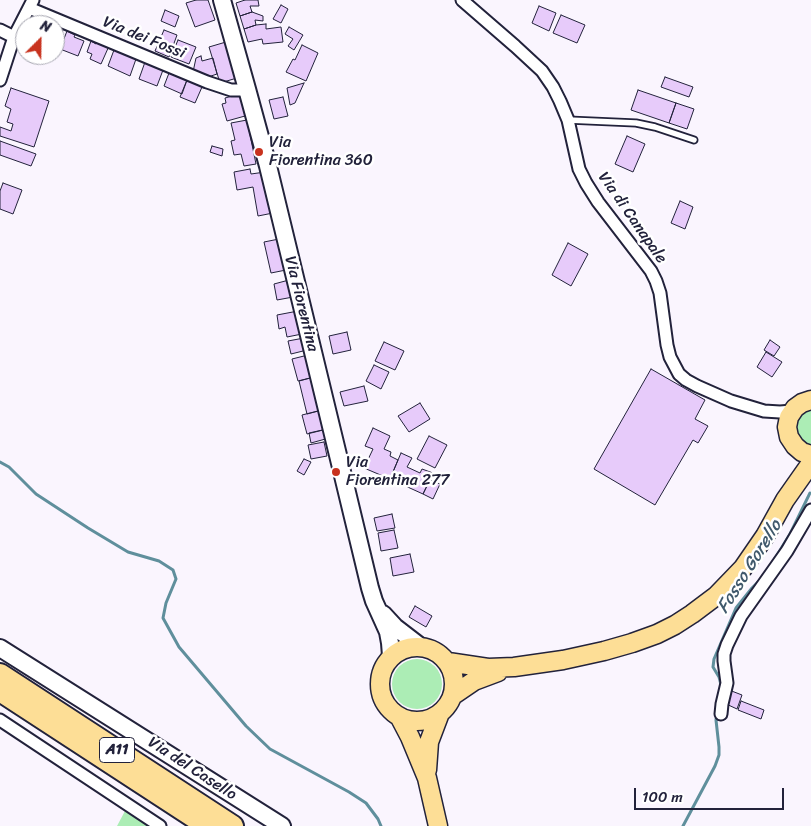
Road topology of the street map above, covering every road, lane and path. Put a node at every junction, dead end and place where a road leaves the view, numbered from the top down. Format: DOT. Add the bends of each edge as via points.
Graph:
graph roads {
  1 [pos="222,0"];
  2 [pos="462,0"];
  3 [pos="31,4"];
  4 [pos="0,30"];
  5 [pos="14,37"];
  6 [pos="0,80"];
  7 [pos="247,89"];
  8 [pos="568,120"];
  9 [pos="694,140"];
  10 [pos="811,400"];
  11 [pos="790,419"];
  12 [pos="795,446"];
  13 [pos="811,455"];
  14 [pos="811,463"];
  15 [pos="785,500"];
  16 [pos="811,510"];
  17 [pos="378,608"];
  18 [pos="421,647"];
  19 [pos="0,648"];
  20 [pos="391,656"];
  21 [pos="448,662"];
  22 [pos="514,667"];
  23 [pos="0,674"];
  24 [pos="0,691"];
  25 [pos="452,696"];
  26 [pos="440,713"];
  27 [pos="721,714"];
  28 [pos="399,716"];
  29 [pos="0,720"];
  30 [pos="426,778"];
  31 [pos="160,826"];
  32 [pos="207,826"];
  33 [pos="233,826"];
  34 [pos="282,826"];
  35 [pos="438,826"];
  1 -- 7 [label="street, Via Fiorentina"];
  2 -- 8 [label="street, Via di Canapale" via="542,71"];
  3 -- 5 [label="street"];
  3 -- 7 [label="street, Via dei Fossi" via="201,80 231,90"];
  4 -- 5 [label="street"];
  5 -- 6 [label="street"];
  7 -- 17 [label="street, Via Fiorentina" via="370,588"];
  8 -- 9 [label="lane" via="636,123"];
  8 -- 11 [label="street, Via di Canapale" via="579,169 586,183 656,281 667,345 679,374 703,389 764,411 780,412"];
  10 -- 11 [label="main road" via="802,402"];
  11 -- 12 [label="main road" via="789,437"];
  12 -- 13 [label="main road"];
  12 -- 15 [label="main road"];
  14 -- 15 [label="main road"];
  15 -- 22 [label="main road" via="743,568 716,596 681,621 657,634 604,652"];
  16 -- 27 [label="street" via="788,551 741,616 727,645 724,654 727,683"];
  17 -- 18 [label="street, Via Fiorentina"];
  17 -- 20 [label="street, Via Fiorentina" via="390,638"];
  18 -- 20 [label="main road" via="405,648"];
  18 -- 21 [label="main road" via="433,650"];
  19 -- 34 [label="street, Via del Casello"];
  20 -- 28 [label="main road" via="381,673 380,692 385,703"];
  21 -- 22 [label="main road" via="488,668"];
  21 -- 25 [label="main road" via="454,682"];
  22 -- 25 [label="main road" via="470,683"];
  23 -- 33 [label="highway, A11"];
  24 -- 32 [label="highway, A11"];
  25 -- 26 [label="main road"];
  26 -- 28 [label="main road" via="417,721"];
  26 -- 30 [label="main road" via="429,742"];
  28 -- 30 [label="main road"];
  29 -- 31 [label="street"];
  30 -- 35 [label="main road"];
}
